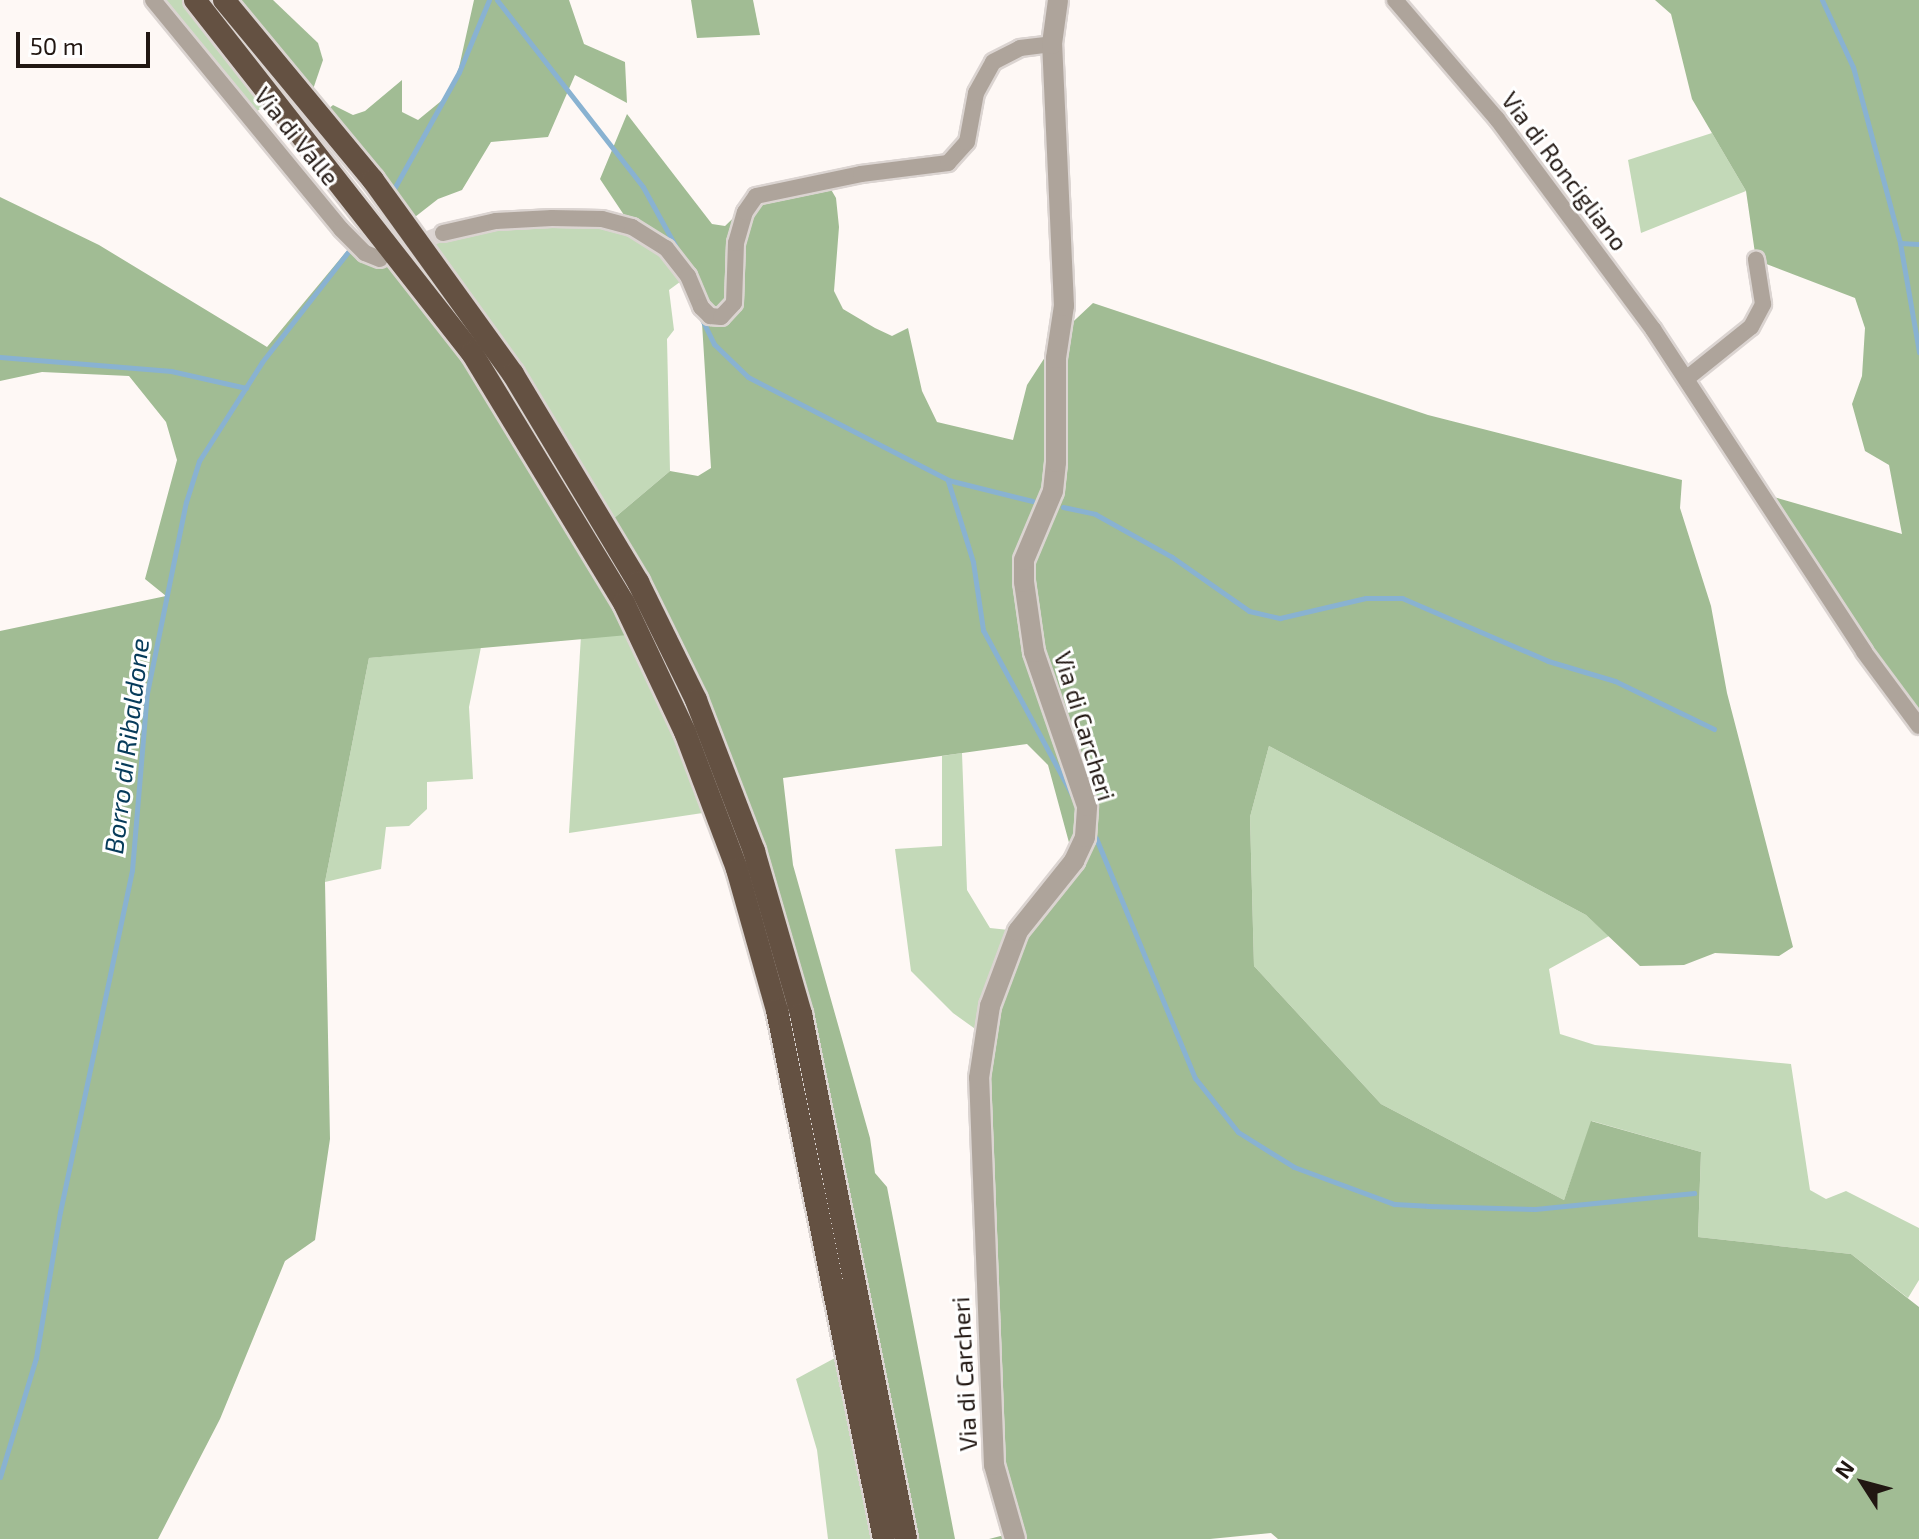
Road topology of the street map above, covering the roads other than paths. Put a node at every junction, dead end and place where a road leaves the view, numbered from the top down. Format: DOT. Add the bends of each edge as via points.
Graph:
graph roads {
  1 [pos="153,0"];
  2 [pos="195,0"];
  3 [pos="224,0"];
  4 [pos="1058,0"];
  5 [pos="1395,0"];
  6 [pos="1052,44"];
  7 [pos="443,233"];
  8 [pos="380,259"];
  9 [pos="1756,260"];
  10 [pos="1686,379"];
  11 [pos="1919,726"];
  12 [pos="884,1539"];
  13 [pos="906,1539"];
  14 [pos="1015,1539"];
  1 -- 8 [label="street, Via di Valle" via="349,237"];
  2 -- 12 [label="highway" via="472,353 624,603 685,732 737,869 777,1010"];
  3 -- 13 [label="highway" via="373,180 513,374 638,582 696,700 754,851 801,1014"];
  4 -- 6 [label="street, Via di Carcheri"];
  5 -- 10 [label="street, Via di Roncigliano" via="1497,119"];
  6 -- 7 [label="street" via="1020,48 993,62 976,93 967,142 948,163 756,196 736,243 734,303 721,317 710,316 701,307 688,276 666,248 632,227 602,219 552,218 496,221"];
  6 -- 14 [label="street, Via di Carcheri" via="1064,306 1056,358 1053,491 1024,560 1024,582 1034,652 1087,806 1085,837 1074,861 1018,931 990,1006 979,1078 994,1465"];
  9 -- 10 [label="street" via="1763,304 1751,327"];
  10 -- 11 [label="street, Via di Roncigliano" via="1864,652"];
}
